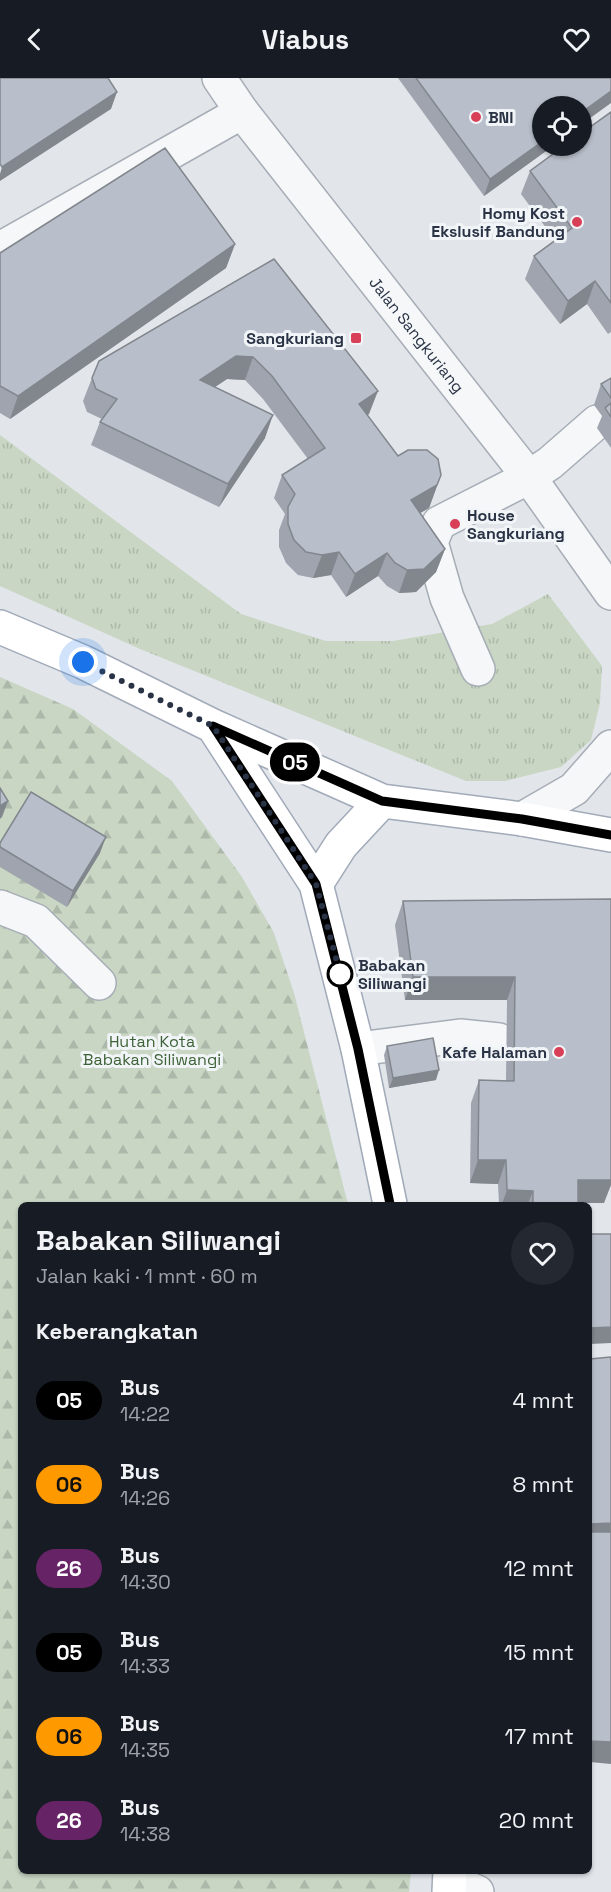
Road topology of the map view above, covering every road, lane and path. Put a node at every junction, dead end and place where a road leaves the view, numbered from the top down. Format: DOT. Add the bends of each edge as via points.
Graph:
graph roads {
  1 [pos="219,78"];
  2 [pos="242,112"];
  3 [pos="0,249"];
  4 [pos="597,422"];
  5 [pos="529,477"];
  6 [pos="611,593"];
  7 [pos="0,627"];
  8 [pos="478,669"];
  9 [pos="213,726"];
  10 [pos="611,747"];
  11 [pos="382,801"];
  12 [pos="522,819"];
  13 [pos="611,836"];
  14 [pos="316,884"];
  15 [pos="0,907"];
  16 [pos="99,983"];
  17 [pos="499,1040"];
  18 [pos="358,1049"];
  19 [pos="390,1202"];
  1 -- 2 [label="street, Jalan Sangkuriang"];
  2 -- 3 [label="street"];
  2 -- 5 [label="street, Jalan Sangkuriang"];
  4 -- 5 [label="street"];
  5 -- 6 [label="street, Jalan Sangkuriang"];
  5 -- 8 [label="street" via="439,523 431,542 447,598"];
  7 -- 9 [label="main road" via="83,662"];
  9 -- 11 [label="main road"];
  9 -- 14 [label="main road"];
  10 -- 12 [label="street" via="574,789"];
  11 -- 12 [label="main road"];
  11 -- 14 [label="main road" via="341,845"];
  12 -- 13 [label="main road"];
  14 -- 18 [label="main road"];
  15 -- 16 [label="street" via="36,921"];
  17 -- 18 [label="street" via="460,1036"];
  18 -- 19 [label="main road"];
}
